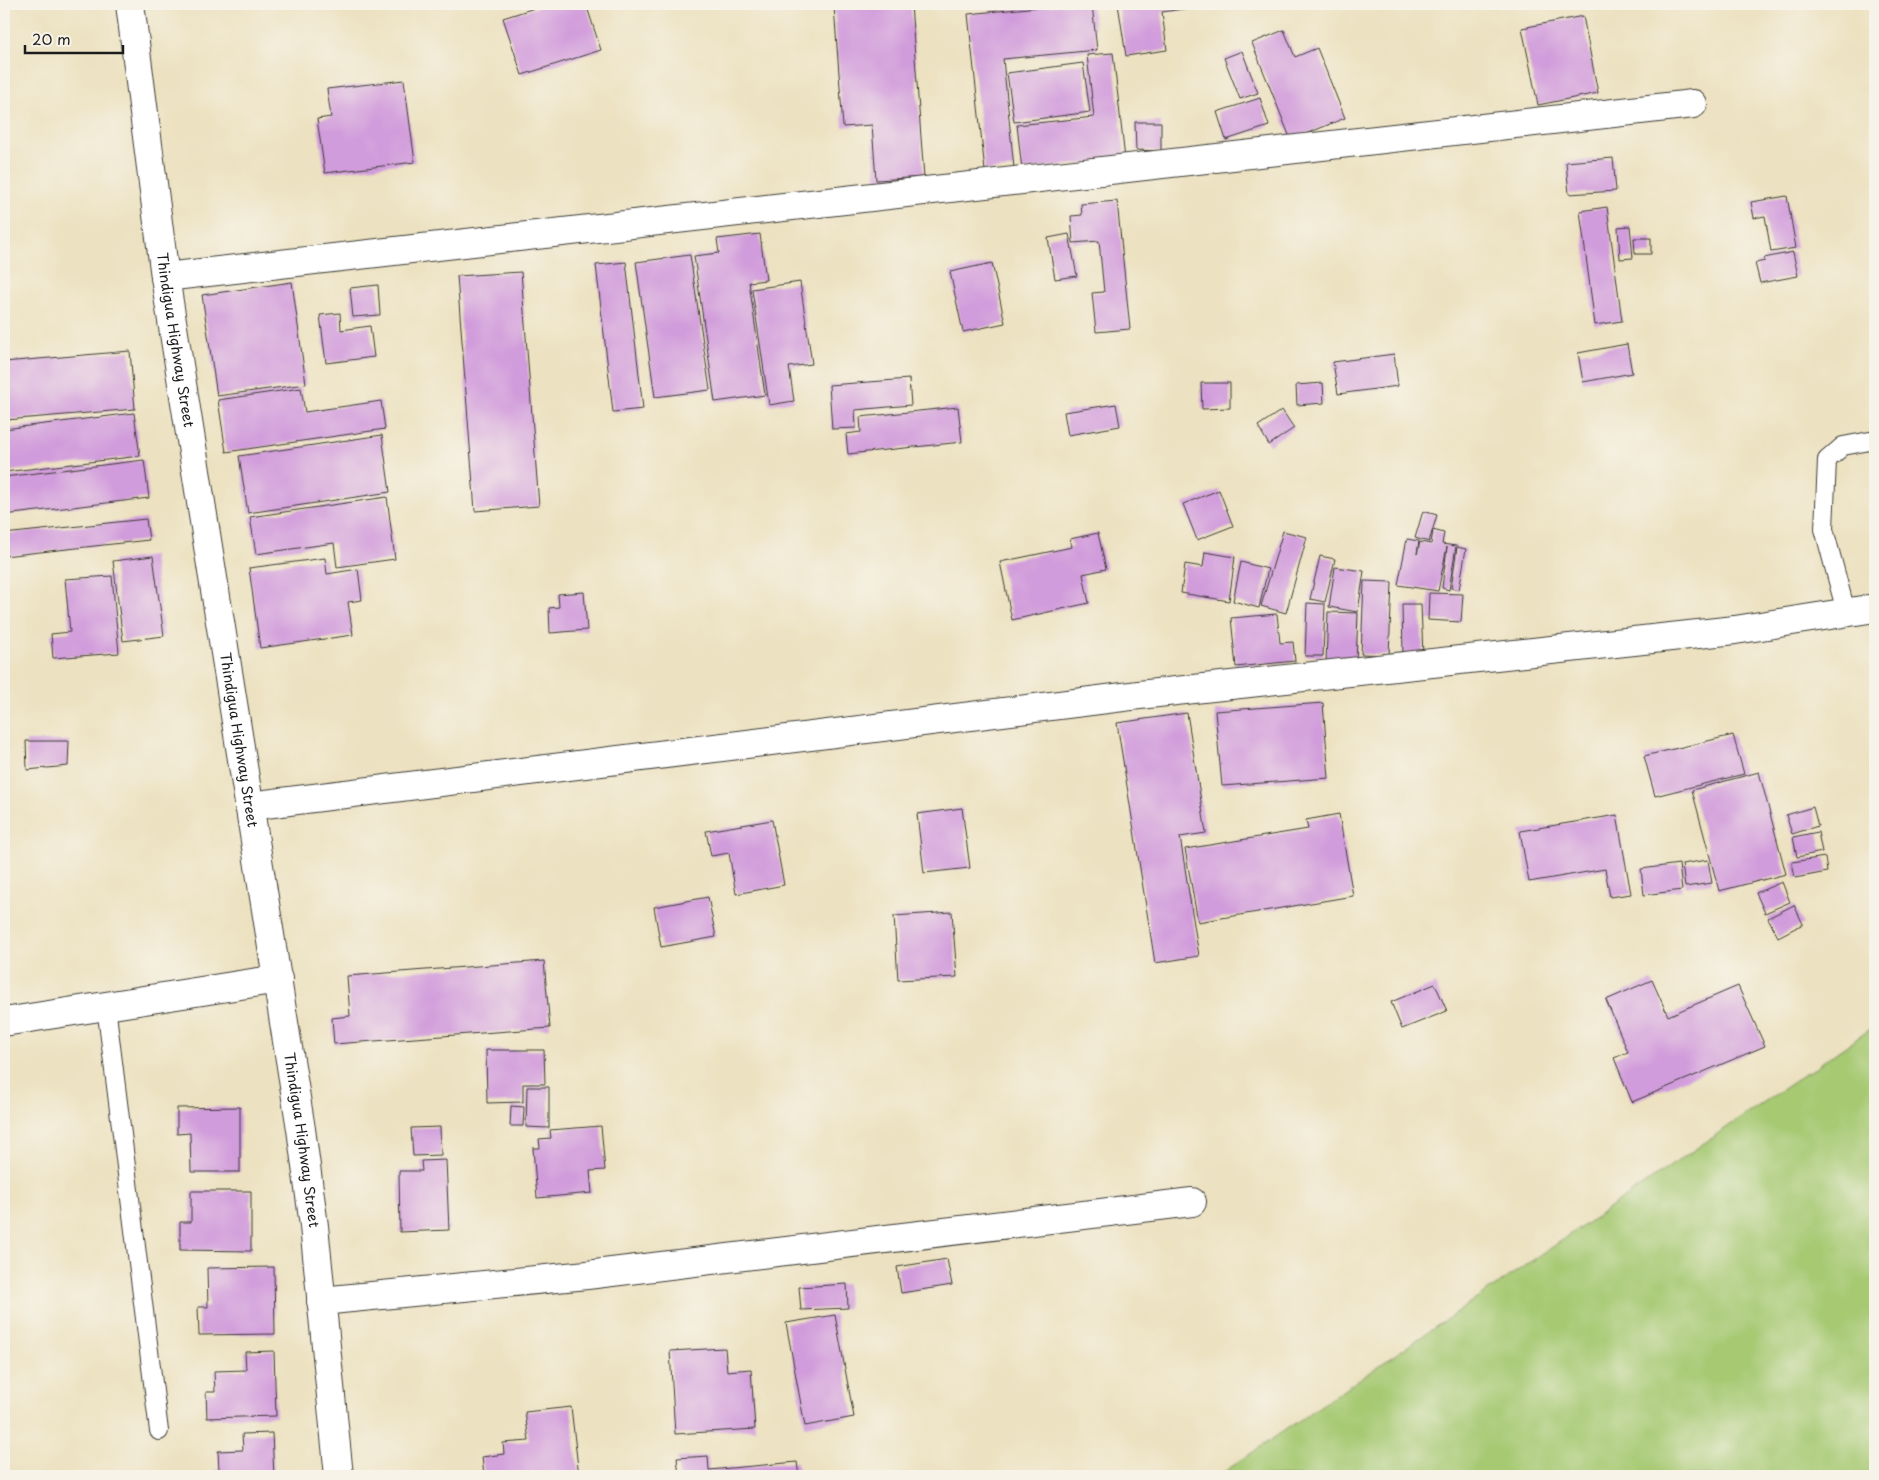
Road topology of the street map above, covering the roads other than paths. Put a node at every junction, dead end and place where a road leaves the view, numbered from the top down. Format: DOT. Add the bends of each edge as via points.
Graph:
graph roads {
  1 [pos="130,4"];
  2 [pos="1693,104"];
  3 [pos="165,277"];
  4 [pos="1875,440"];
  5 [pos="1875,608"];
  6 [pos="1846,612"];
  7 [pos="249,806"];
  8 [pos="278,979"];
  9 [pos="106,1006"];
  10 [pos="4,1022"];
  11 [pos="1192,1202"];
  12 [pos="321,1301"];
  13 [pos="159,1431"];
  14 [pos="339,1476"];
  1 -- 3 [label="street, Thindigua Highway Street"];
  2 -- 3 [label="street"];
  3 -- 7 [label="street, Thindigua Highway Street"];
  4 -- 6 [label="lane" via="1843,446 1827,460 1824,529"];
  5 -- 6 [label="street"];
  6 -- 7 [label="street" via="1735,630 1129,696"];
  7 -- 8 [label="street, Thindigua Highway Street"];
  8 -- 9 [label="street"];
  8 -- 12 [label="street, Thindigua Highway Street" via="310,1197"];
  9 -- 10 [label="street"];
  9 -- 13 [label="lane"];
  11 -- 12 [label="street" via="587,1275"];
  12 -- 14 [label="street, Thindigua Highway Street"];
}
